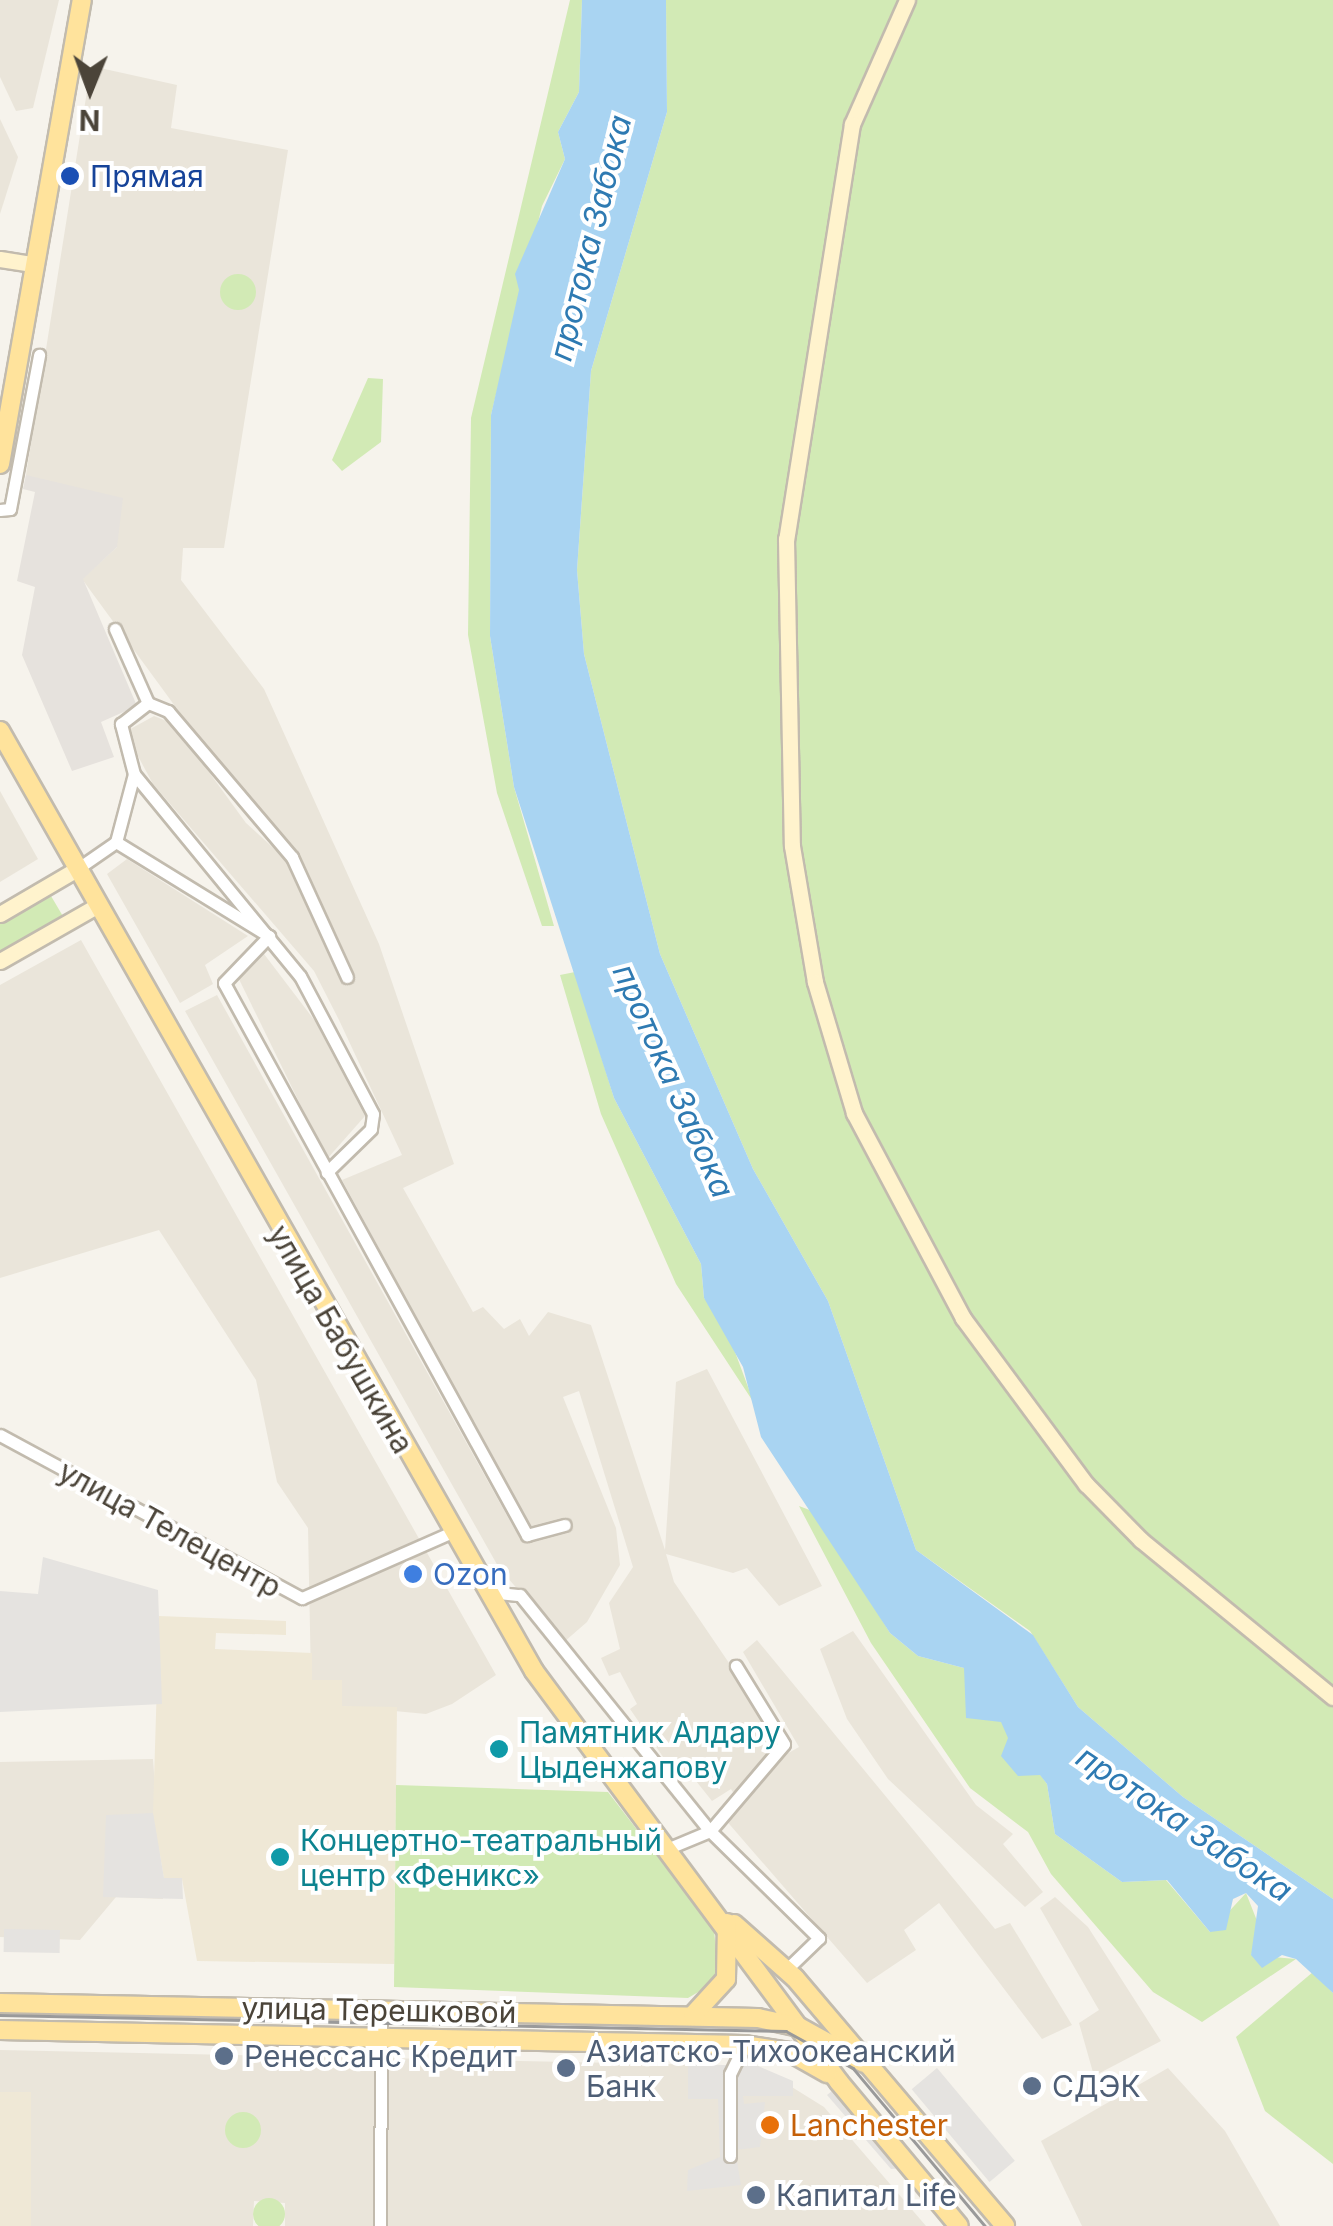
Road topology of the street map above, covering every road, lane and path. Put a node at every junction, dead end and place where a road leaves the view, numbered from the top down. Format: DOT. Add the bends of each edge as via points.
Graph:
graph roads {
  1 [pos="82,0"];
  2 [pos="907,0"];
  3 [pos="0,259"];
  4 [pos="33,264"];
  5 [pos="38,354"];
  6 [pos="0,464"];
  7 [pos="0,510"];
  8 [pos="115,629"];
  9 [pos="148,703"];
  10 [pos="0,731"];
  11 [pos="134,774"];
  12 [pos="116,842"];
  13 [pos="77,869"];
  14 [pos="98,905"];
  15 [pos="0,914"];
  16 [pos="268,936"];
  17 [pos="0,961"];
  18 [pos="346,977"];
  19 [pos="327,1172"];
  20 [pos="0,1436"];
  21 [pos="565,1525"];
  22 [pos="452,1532"];
  23 [pos="489,1592"];
  24 [pos="736,1666"];
  25 [pos="1333,1697"];
  26 [pos="710,1830"];
  27 [pos="669,1848"];
  28 [pos="726,1918"];
  29 [pos="787,1969"];
  30 [pos="774,1991"];
  31 [pos="0,2003"];
  32 [pos="381,2010"];
  33 [pos="693,2015"];
  34 [pos="758,2018"];
  35 [pos="798,2027"];
  36 [pos="0,2030"];
  37 [pos="382,2036"];
  38 [pos="741,2045"];
  39 [pos="864,2063"];
  40 [pos="840,2082"];
  41 [pos="730,2156"];
  42 [pos="380,2226"];
  43 [pos="959,2226"];
  44 [pos="1005,2226"];
  1 -- 4 [label="main road"];
  2 -- 25 [label="street" via="852,124 786,540 792,846 816,982 854,1113 962,1318 1086,1484 1140,1540"];
  3 -- 4 [label="street"];
  4 -- 6 [label="main road"];
  5 -- 7 [label="street" via="10,510"];
  8 -- 9 [label="street"];
  9 -- 11 [label="street" via="118,735"];
  9 -- 18 [label="street" via="168,710 292,857"];
  10 -- 13 [label="main road, улица Бабушкина"];
  11 -- 12 [label="street"];
  11 -- 16 [label="street"];
  12 -- 13 [label="street"];
  12 -- 16 [label="street"];
  13 -- 14 [label="main road, улица Бабушкина"];
  13 -- 15 [label="street"];
  14 -- 17 [label="street"];
  14 -- 22 [label="main road, улица Бабушкина"];
  16 -- 19 [label="street" via="224,983"];
  16 -- 19 [label="street" via="326,1019 374,1114 370,1129"];
  19 -- 21 [label="street" via="527,1535"];
  20 -- 22 [label="street, улица Телецентр" via="302,1598"];
  22 -- 23 [label="main road, улица Бабушкина"];
  23 -- 26 [label="street" via="520,1595"];
  23 -- 27 [label="main road, улица Бабушкина" via="555,1704"];
  24 -- 26 [label="street" via="784,1744"];
  26 -- 27 [label="street"];
  26 -- 29 [label="street" via="819,1938"];
  27 -- 28 [label="main road, улица Бабушкина"];
  28 -- 29 [label="main road, улица Бабушкина"];
  28 -- 30 [label="main road, улица Бабушкина"];
  28 -- 33 [label="main road" via="726,1979"];
  29 -- 30 [label="main road"];
  29 -- 39 [label="main road, улица Бабушкина"];
  30 -- 34 [label="main road"];
  30 -- 35 [label="main road, улица Бабушкина"];
  31 -- 32 [label="main road, улица Терешковой"];
  32 -- 33 [label="main road, улица Терешковой"];
  32 -- 37 [label="street"];
  33 -- 34 [label="main road, улица Терешковой"];
  34 -- 35 [label="main road, улица Терешковой"];
  34 -- 38 [label="main road"];
  35 -- 39 [label="main road"];
  35 -- 40 [label="main road, улица Бабушкина"];
  36 -- 37 [label="main road, улица Терешковой"];
  37 -- 38 [label="main road, улица Терешковой"];
  37 -- 42 [label="street"];
  38 -- 40 [label="main road, улица Терешковой" via="799,2056"];
  38 -- 41 [label="street" via="730,2074"];
  39 -- 44 [label="main road, улица Бабушкина"];
  40 -- 43 [label="main road, улица Бабушкина"];
}
